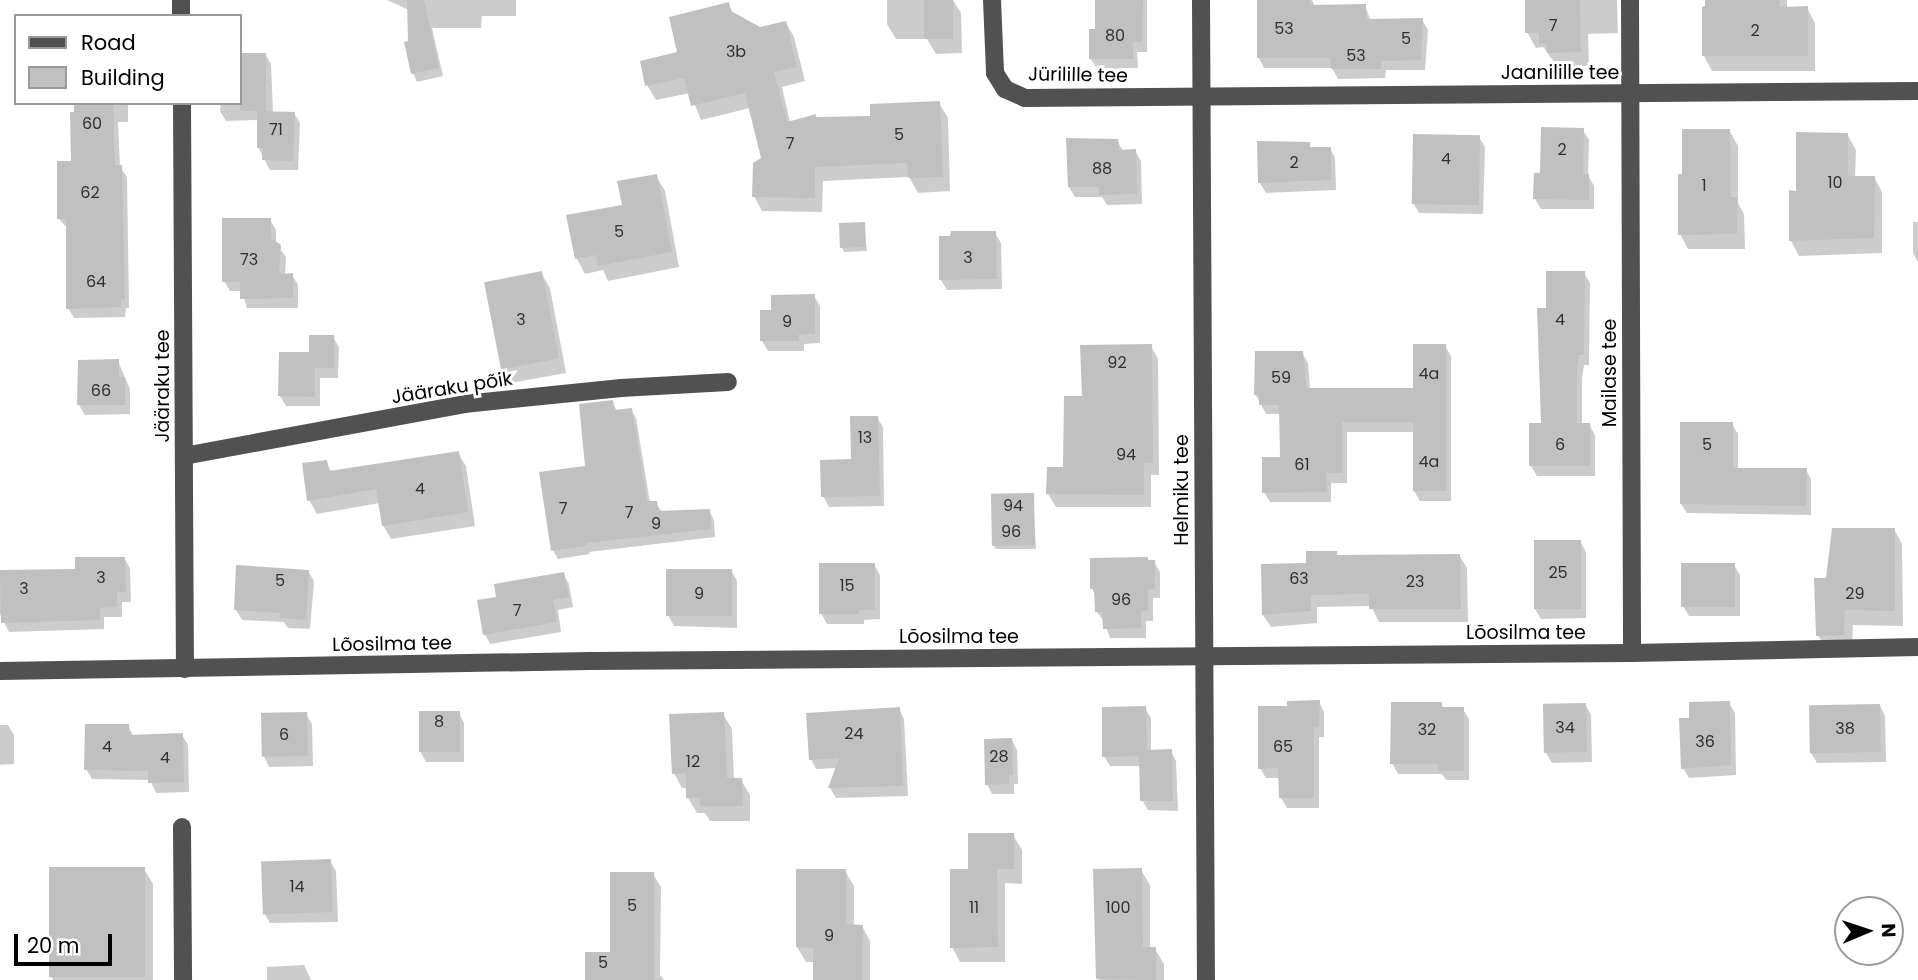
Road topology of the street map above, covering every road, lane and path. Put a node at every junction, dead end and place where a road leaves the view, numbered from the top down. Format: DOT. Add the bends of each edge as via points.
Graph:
graph roads {
  1 [pos="992,0"];
  2 [pos="1201,0"];
  3 [pos="1630,0"];
  4 [pos="1918,90"];
  5 [pos="1631,94"];
  6 [pos="1202,97"];
  7 [pos="182,105"];
  8 [pos="729,382"];
  9 [pos="184,456"];
  10 [pos="1918,647"];
  11 [pos="1632,653"];
  12 [pos="1203,656"];
  13 [pos="185,669"];
  14 [pos="0,671"];
  15 [pos="182,827"];
  16 [pos="183,980"];
  17 [pos="1206,980"];
  1 -- 6 [label="street, Jürilille tee" via="995,73 1005,89 1025,98"];
  2 -- 6 [label="street, Helmiku tee"];
  3 -- 5 [label="street, Mailase tee"];
  4 -- 5 [label="street, Jaanilille tee"];
  5 -- 6 [label="street, Jaanilille tee"];
  5 -- 11 [label="street, Mailase tee"];
  6 -- 12 [label="street, Helmiku tee"];
  7 -- 9 [label="street, Jääraku tee"];
  8 -- 9 [label="street, Jääraku põik" via="464,404"];
  9 -- 13 [label="street, Jääraku tee"];
  10 -- 11 [label="street, Lõosilma tee"];
  11 -- 12 [label="street, Lõosilma tee"];
  12 -- 13 [label="street, Lõosilma tee"];
  12 -- 17 [label="street, Helmiku tee"];
  13 -- 14 [label="street, Lõosilma tee"];
  15 -- 16 [label="street"];
}
